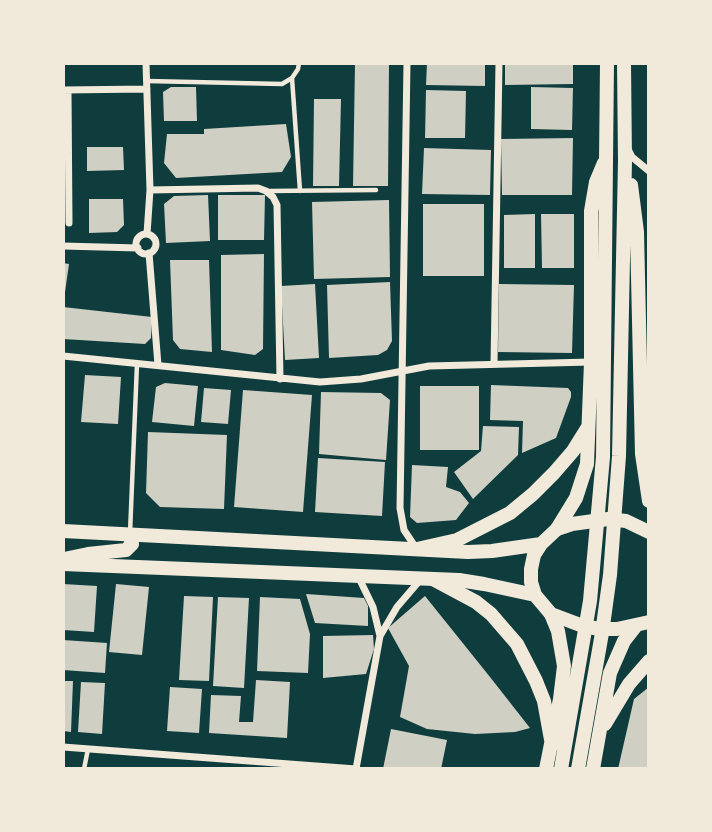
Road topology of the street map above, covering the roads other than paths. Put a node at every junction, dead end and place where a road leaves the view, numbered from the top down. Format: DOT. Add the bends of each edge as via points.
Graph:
graph roads {
  1 [pos="146,63"];
  2 [pos="299,63"];
  3 [pos="407,63"];
  4 [pos="499,63"];
  5 [pos="607,63"];
  6 [pos="624,63"];
  7 [pos="292,78"];
  8 [pos="147,85"];
  9 [pos="65,90"];
  10 [pos="625,143"];
  11 [pos="607,156"];
  12 [pos="625,160"];
  13 [pos="649,172"];
  14 [pos="149,190"];
  15 [pos="376,190"];
  16 [pos="266,191"];
  17 [pos="300,191"];
  18 [pos="69,223"];
  19 [pos="147,234"];
  20 [pos="63,246"];
  21 [pos="138,248"];
  22 [pos="149,253"];
  23 [pos="63,356"];
  24 [pos="591,362"];
  25 [pos="137,363"];
  26 [pos="494,364"];
  27 [pos="158,365"];
  28 [pos="644,367"];
  29 [pos="401,371"];
  30 [pos="280,379"];
  31 [pos="643,403"];
  32 [pos="589,426"];
  33 [pos="649,439"];
  34 [pos="649,501"];
  35 [pos="557,529"];
  36 [pos="63,531"];
  37 [pos="649,532"];
  38 [pos="130,536"];
  39 [pos="541,544"];
  40 [pos="416,549"];
  41 [pos="63,562"];
  42 [pos="358,576"];
  43 [pos="427,579"];
  44 [pos="535,596"];
  45 [pos="551,614"];
  46 [pos="649,622"];
  47 [pos="635,627"];
  48 [pos="380,636"];
  49 [pos="649,661"];
  50 [pos="552,745"];
  51 [pos="597,745"];
  52 [pos="63,747"];
  53 [pos="88,749"];
  54 [pos="84,769"];
  55 [pos="356,769"];
  56 [pos="547,769"];
  57 [pos="561,769"];
  58 [pos="578,769"];
  59 [pos="593,769"];
  1 -- 8 [label="street"];
  2 -- 7 [label="lane"];
  3 -- 29 [label="street"];
  4 -- 26 [label="street"];
  5 -- 11 [label="main road"];
  6 -- 10 [label="main road"];
  7 -- 8 [label="lane" via="282,84"];
  7 -- 17 [label="lane"];
  8 -- 9 [label="street"];
  8 -- 14 [label="street"];
  9 -- 18 [label="street"];
  10 -- 12 [label="main road"];
  10 -- 13 [label="street" via="632,157"];
  11 -- 24 [label="main road" via="591,211"];
  11 -- 57 [label="main road" via="603,457 596,554"];
  12 -- 28 [label="main road" via="637,232"];
  12 -- 58 [label="main road" via="619,456 610,575"];
  14 -- 16 [label="street"];
  14 -- 19 [label="street"];
  15 -- 17 [label="lane"];
  16 -- 17 [label="lane"];
  16 -- 30 [label="street" via="276,205"];
  19 -- 21 [label="street" via="138,238"];
  19 -- 22 [label="street" via="156,242"];
  20 -- 21 [label="street"];
  21 -- 22 [label="street"];
  22 -- 27 [label="street"];
  23 -- 25 [label="street"];
  24 -- 26 [label="street"];
  24 -- 32 [label="main road"];
  25 -- 27 [label="street"];
  25 -- 38 [label="lane"];
  26 -- 29 [label="street"];
  27 -- 30 [label="street"];
  28 -- 31 [label="main road"];
  29 -- 30 [label="street" via="341,382"];
  29 -- 40 [label="street" via="401,520"];
  31 -- 33 [label="main road"];
  31 -- 34 [label="main road" via="642,464"];
  32 -- 35 [label="main road" via="582,482"];
  32 -- 40 [label="main road" via="554,473 510,513 457,540"];
  35 -- 37 [label="main road" via="608,519"];
  35 -- 39 [label="main road"];
  36 -- 38 [label="main road"];
  38 -- 40 [label="main road"];
  38 -- 41 [label="main road" via="132,544 126,550"];
  39 -- 40 [label="main road" via="492,551"];
  39 -- 44 [label="main road" via="531,569"];
  41 -- 42 [label="main road"];
  42 -- 43 [label="main road"];
  42 -- 48 [label="street"];
  43 -- 44 [label="main road" via="485,584"];
  43 -- 48 [label="street" via="397,607"];
  43 -- 50 [label="main road" via="483,608 505,628 537,681"];
  44 -- 45 [label="main road"];
  45 -- 47 [label="main road" via="592,627"];
  45 -- 50 [label="main road" via="564,666"];
  46 -- 47 [label="main road"];
  47 -- 51 [label="main road" via="610,673"];
  48 -- 55 [label="street"];
  49 -- 51 [label="main road" via="616,703"];
  50 -- 56 [label="main road"];
  51 -- 59 [label="main road"];
  52 -- 53 [label="street"];
  53 -- 54 [label="lane"];
  53 -- 55 [label="street"];
}
